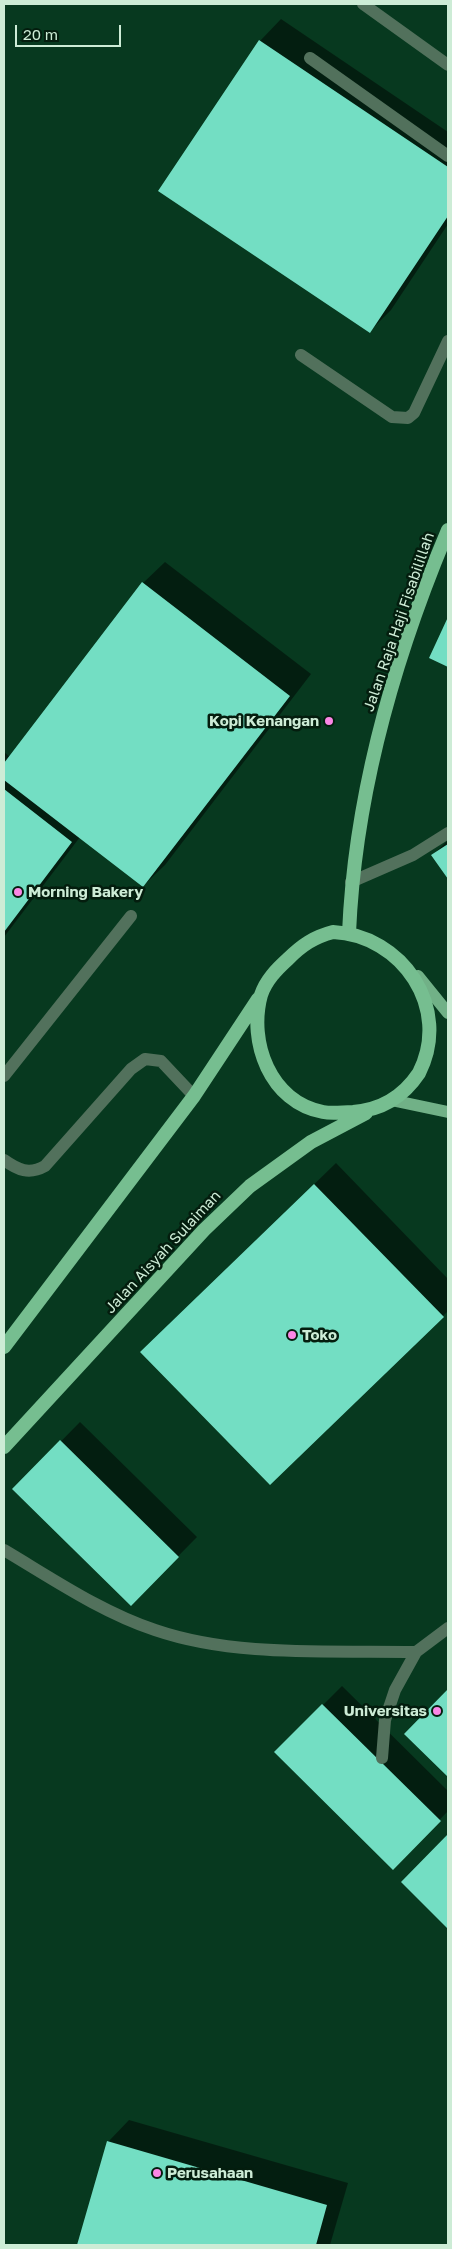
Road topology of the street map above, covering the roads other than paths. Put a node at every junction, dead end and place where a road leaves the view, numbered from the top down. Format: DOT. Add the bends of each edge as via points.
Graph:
graph roads {
  1 [pos="363,4"];
  2 [pos="310,58"];
  3 [pos="448,65"];
  4 [pos="448,156"];
  5 [pos="448,341"];
  6 [pos="301,355"];
  7 [pos="448,530"];
  8 [pos="448,833"];
  9 [pos="351,882"];
  10 [pos="131,916"];
  11 [pos="349,933"];
  12 [pos="418,976"];
  13 [pos="262,993"];
  14 [pos="448,1013"];
  15 [pos="4,1076"];
  16 [pos="194,1096"];
  17 [pos="391,1100"];
  18 [pos="371,1110"];
  19 [pos="448,1112"];
  20 [pos="4,1160"];
  21 [pos="4,1347"];
  22 [pos="4,1447"];
  23 [pos="4,1550"];
  24 [pos="448,1628"];
  25 [pos="416,1652"];
  26 [pos="382,1758"];
  1 -- 3 [label="street"];
  2 -- 4 [label="street"];
  5 -- 6 [label="street" via="414,412 408,418 400,419 382,412"];
  7 -- 9 [label="highway, Jalan Raja Haji Fisabilillah" via="386,701 370,764"];
  8 -- 9 [label="street" via="413,855"];
  9 -- 11 [label="highway, Jalan Raja Haji Fisabilillah"];
  10 -- 15 [label="street"];
  11 -- 12 [label="highway" via="393,952"];
  11 -- 13 [label="highway" via="333,932 305,943 273,974"];
  12 -- 14 [label="main road"];
  12 -- 17 [label="highway" via="432,1015 432,1041 424,1066"];
  13 -- 16 [label="highway"];
  13 -- 18 [label="highway" via="256,1026 262,1058 280,1086 307,1106 322,1112"];
  16 -- 20 [label="street" via="161,1061 145,1060 131,1069 45,1166 30,1172 22,1171"];
  16 -- 21 [label="highway"];
  17 -- 18 [label="highway"];
  17 -- 19 [label="main road"];
  18 -- 22 [label="highway, Jalan Aisyah Sulaiman" via="311,1142 250,1186 204,1230"];
  23 -- 25 [label="street" via="122,1618 195,1641 274,1649"];
  24 -- 25 [label="street"];
  25 -- 26 [label="street" via="395,1690 385,1720"];
}
